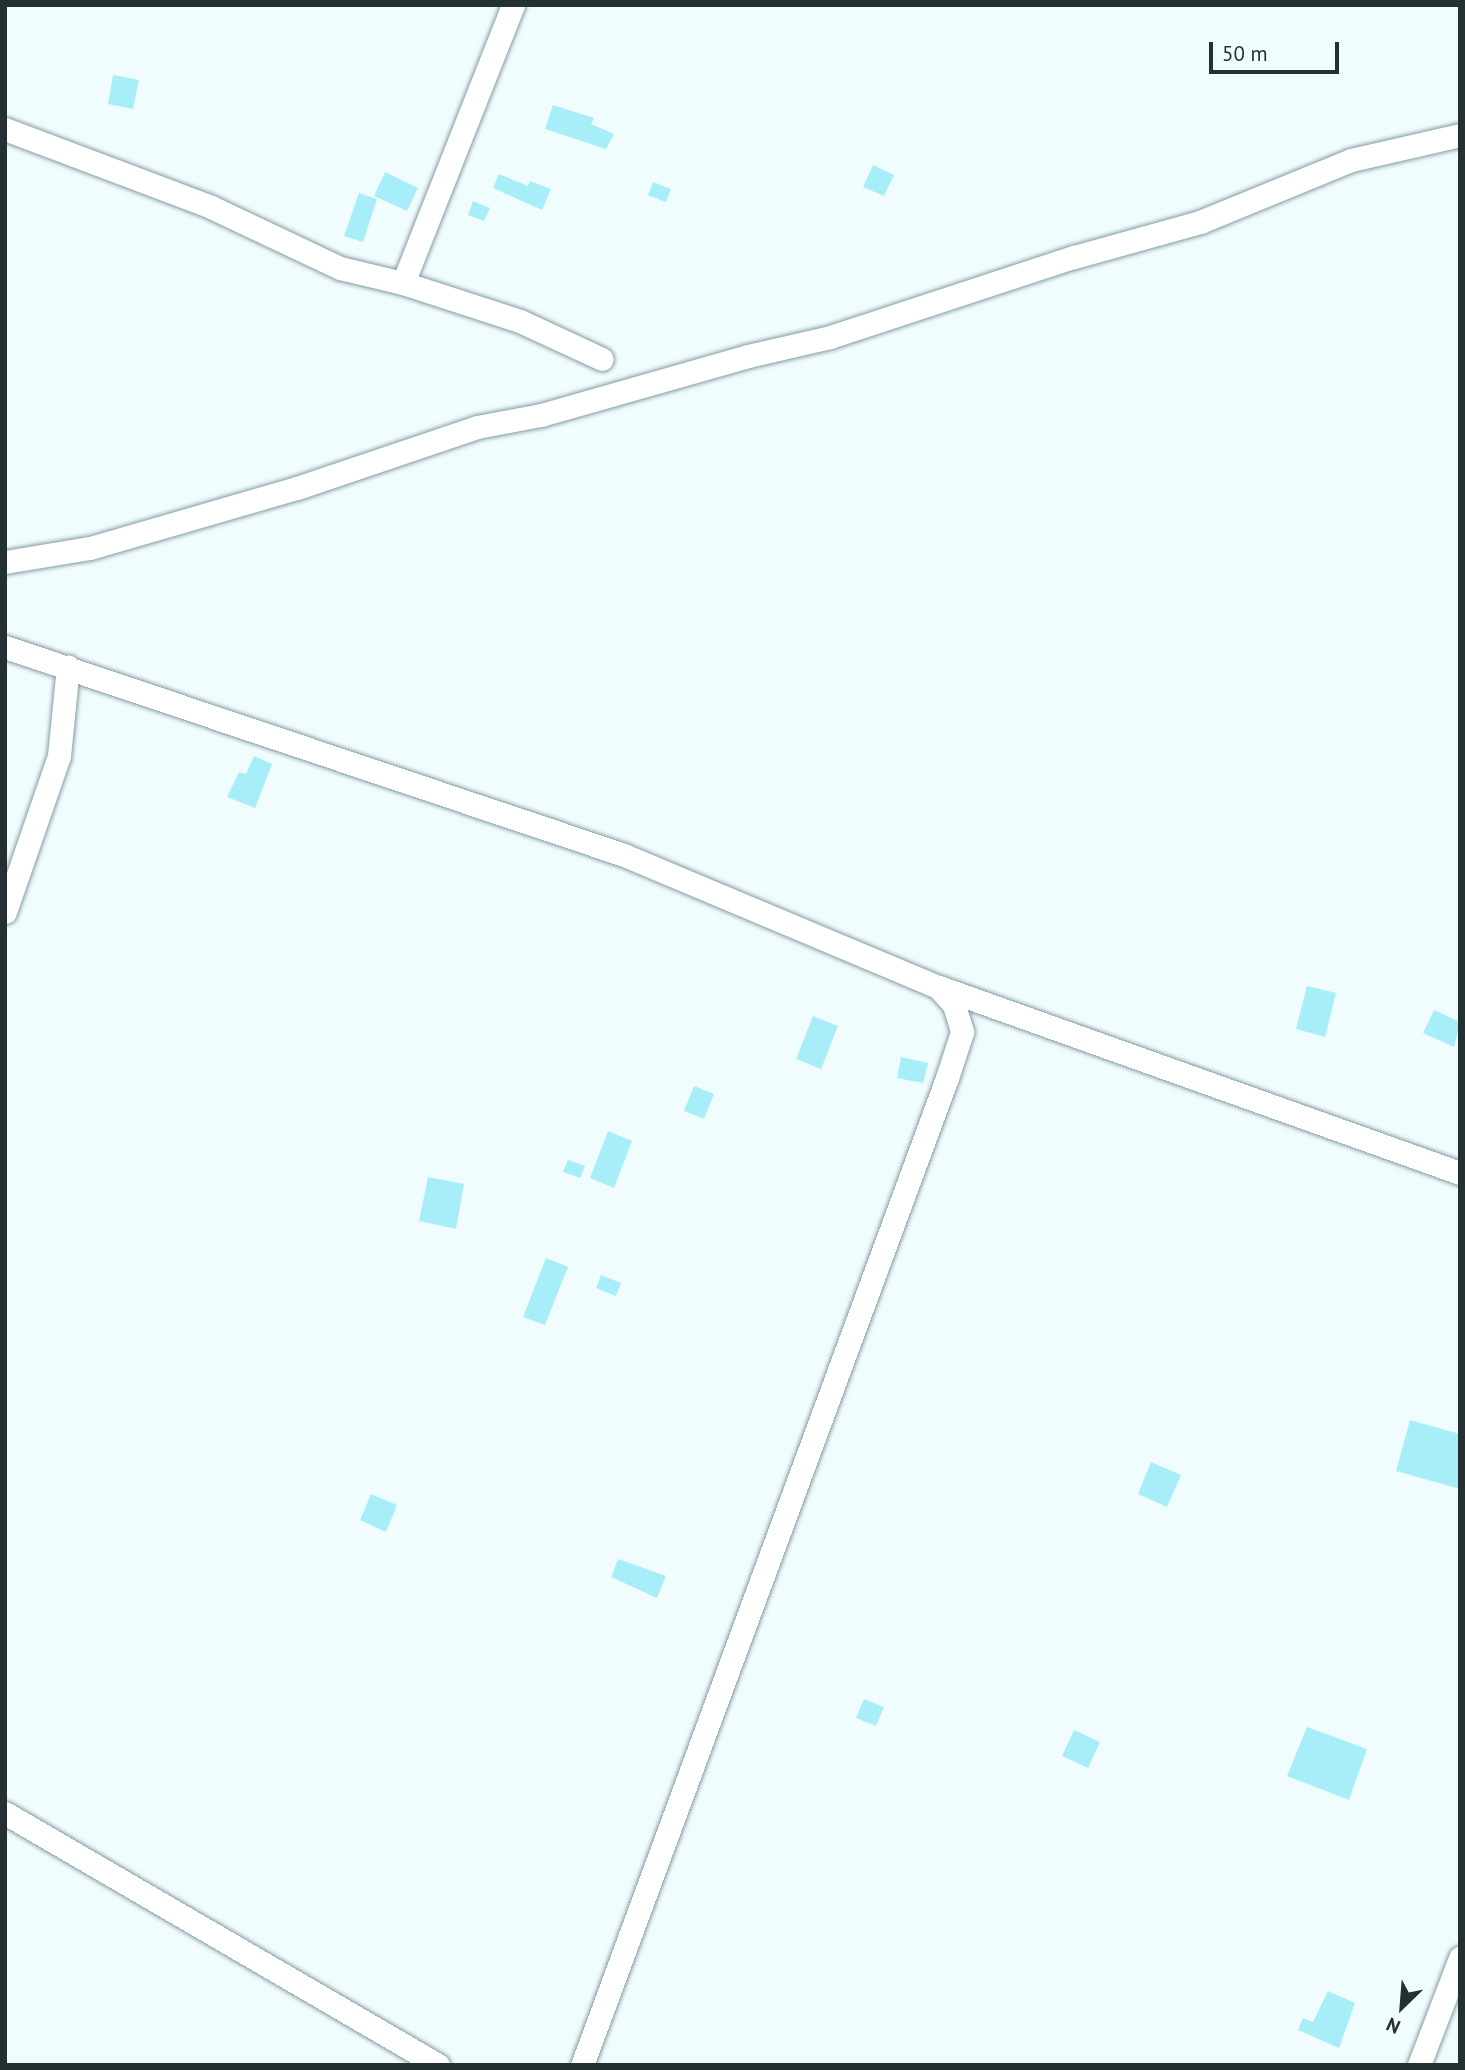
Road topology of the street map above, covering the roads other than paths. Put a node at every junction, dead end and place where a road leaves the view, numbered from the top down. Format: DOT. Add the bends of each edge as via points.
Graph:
graph roads {
  1 [pos="513,5"];
  2 [pos="5,129"];
  3 [pos="1460,135"];
  4 [pos="403,283"];
  5 [pos="602,359"];
  6 [pos="5,562"];
  7 [pos="5,647"];
  8 [pos="68,666"];
  9 [pos="5,912"];
  10 [pos="938,987"];
  11 [pos="1460,1173"];
  12 [pos="5,1812"];
  13 [pos="1460,1958"];
  14 [pos="438,2065"];
  15 [pos="582,2065"];
  16 [pos="1419,2065"];
  1 -- 4 [label="street"];
  2 -- 4 [label="street" via="211,207 340,268"];
  3 -- 6 [label="street" via="1351,160 1200,222 830,337 541,415 477,427 297,488 90,548"];
  4 -- 5 [label="street" via="520,321"];
  7 -- 8 [label="street"];
  8 -- 9 [label="street" via="59,756"];
  8 -- 10 [label="street" via="624,855"];
  10 -- 11 [label="street"];
  10 -- 15 [label="street" via="954,1005 961,1032 947,1078"];
  12 -- 14 [label="street"];
  13 -- 16 [label="street"];
}
